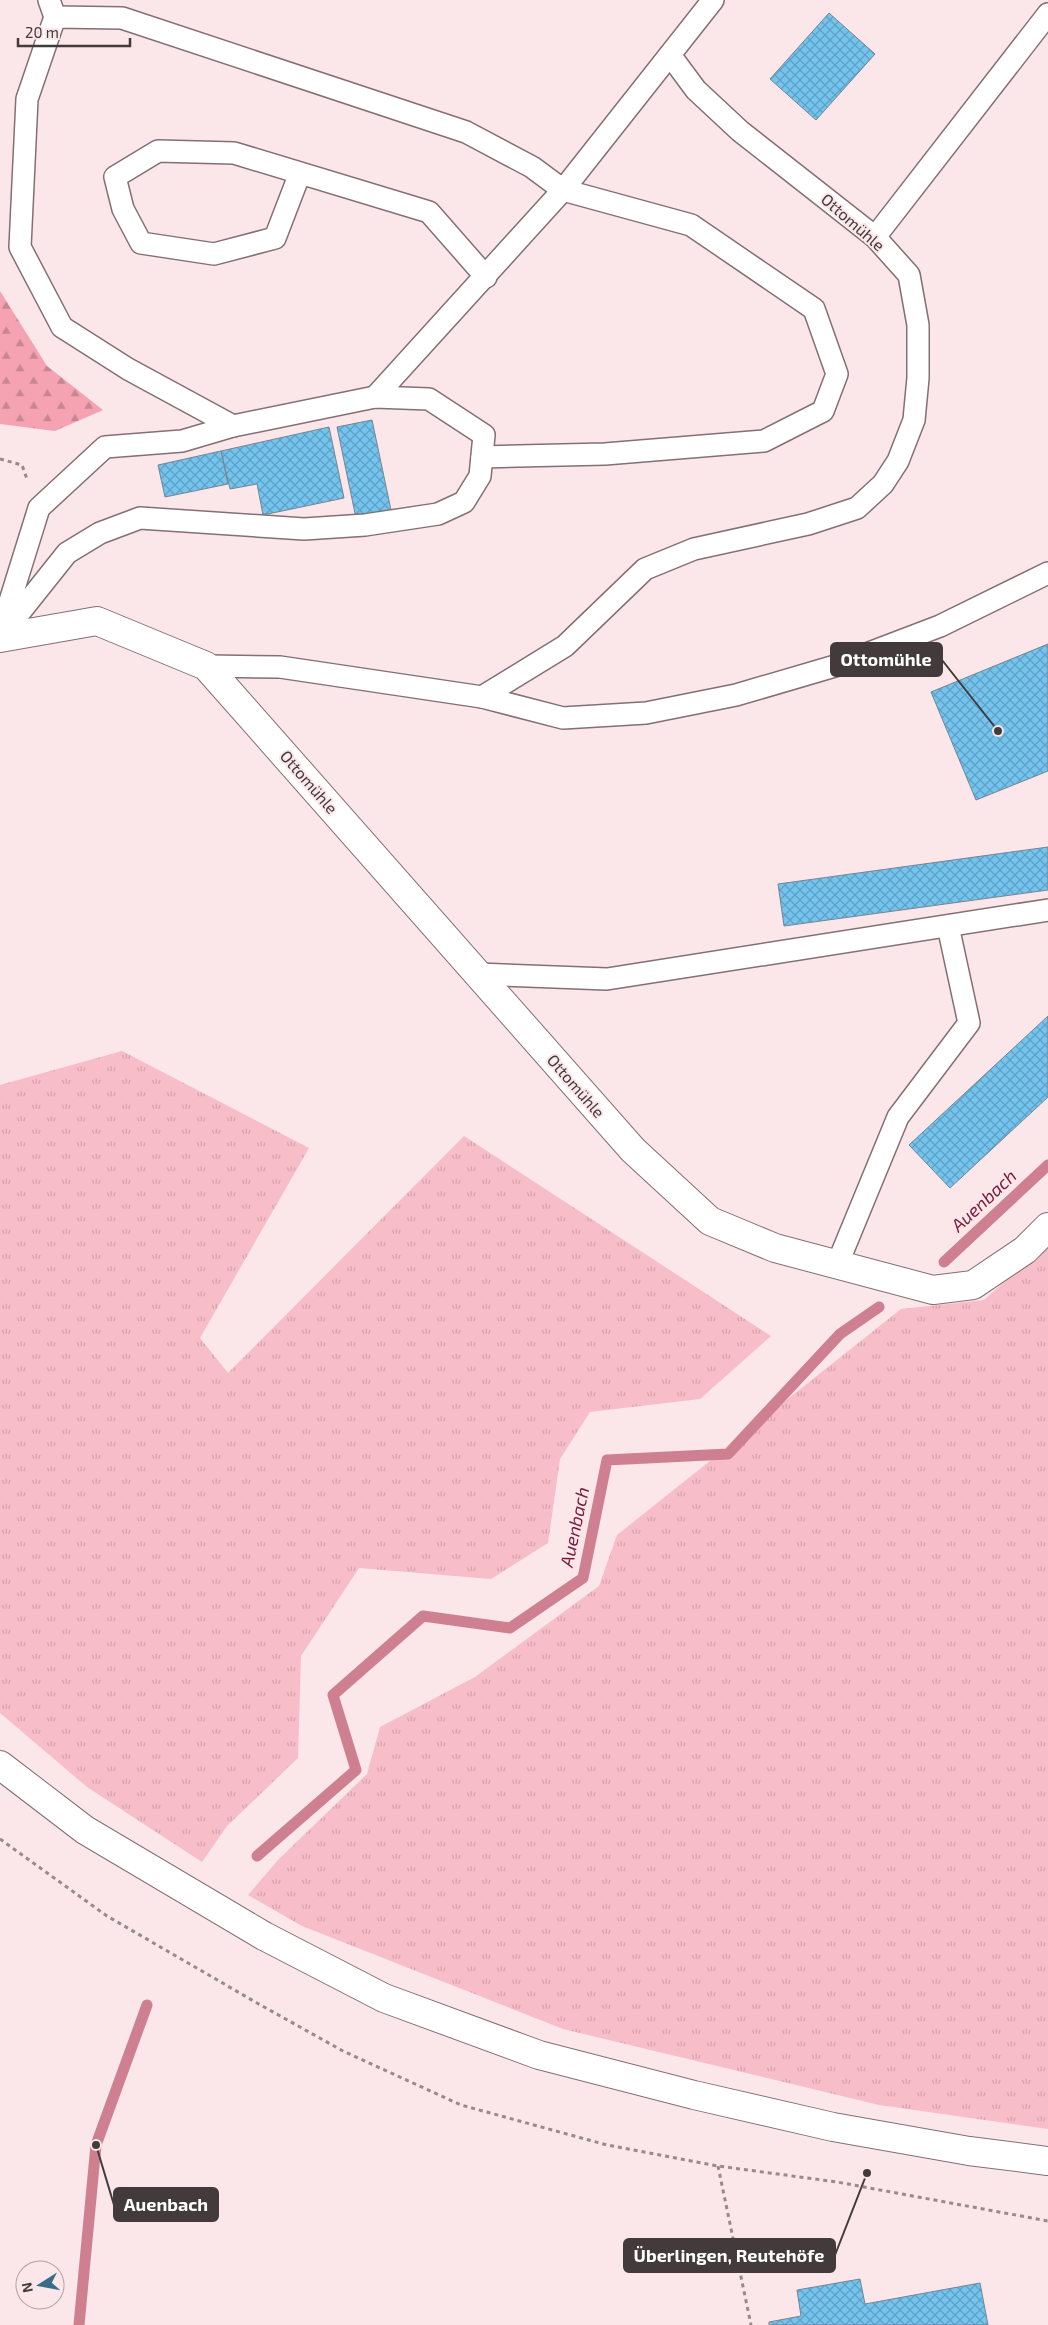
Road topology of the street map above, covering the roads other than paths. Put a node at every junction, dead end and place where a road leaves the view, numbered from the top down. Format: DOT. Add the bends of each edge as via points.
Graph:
graph roads {
  1 [pos="714,0"];
  2 [pos="52,8"];
  3 [pos="1048,14"];
  4 [pos="670,55"];
  5 [pos="300,173"];
  6 [pos="563,190"];
  7 [pos="875,237"];
  8 [pos="486,277"];
  9 [pos="376,397"];
  10 [pos="233,426"];
  11 [pos="482,457"];
  12 [pos="1048,573"];
  13 [pos="0,636"];
  14 [pos="206,666"];
  15 [pos="482,697"];
  16 [pos="1048,910"];
  17 [pos="948,926"];
  18 [pos="478,974"];
  19 [pos="1048,1227"];
  20 [pos="837,1266"];
  21 [pos="0,1765"];
  22 [pos="1048,2161"];
  1 -- 4 [label="lane"];
  2 -- 6 [label="lane" via="122,18 466,132 532,167"];
  2 -- 10 [label="lane" via="26,99 20,247 62,327 128,369"];
  3 -- 7 [label="lane"];
  4 -- 6 [label="lane"];
  4 -- 7 [label="lane, Ottomühle" via="696,90 740,131"];
  5 -- 5 [label="lane" via="234,153 158,150 115,177 123,209 142,243 214,254 275,238"];
  5 -- 8 [label="lane" via="429,212"];
  6 -- 8 [label="lane"];
  6 -- 11 [label="lane" via="691,225 814,309 837,374 823,411 764,441 605,454"];
  7 -- 15 [label="lane, Ottomühle" via="909,276 918,325 914,420 898,461 883,484 857,508 808,524 694,549 645,570 565,646"];
  8 -- 9 [label="lane"];
  9 -- 10 [label="lane"];
  9 -- 11 [label="lane" via="429,400 484,435"];
  10 -- 13 [label="lane" via="182,441 105,447 39,508"];
  11 -- 13 [label="lane" via="480,476 464,502 438,514 366,525 304,529 140,518 100,534 67,553"];
  12 -- 15 [label="lane, Ottomühle" via="940,626 836,666 736,695 646,713 563,718"];
  13 -- 14 [label="street, Ottomühle" via="97,621"];
  14 -- 15 [label="lane, Ottomühle" via="280,667"];
  14 -- 18 [label="street, Ottomühle"];
  16 -- 17 [label="lane"];
  17 -- 18 [label="lane" via="606,979"];
  17 -- 20 [label="lane" via="970,1023 898,1117"];
  18 -- 20 [label="street, Ottomühle" via="633,1150 710,1220 775,1248"];
  19 -- 20 [label="street, Ottomühle" via="1024,1250 973,1285 933,1290"];
  21 -- 22 [label="street" via="85,1830 264,1936 384,1998 539,2055 694,2095 833,2127"];
}
